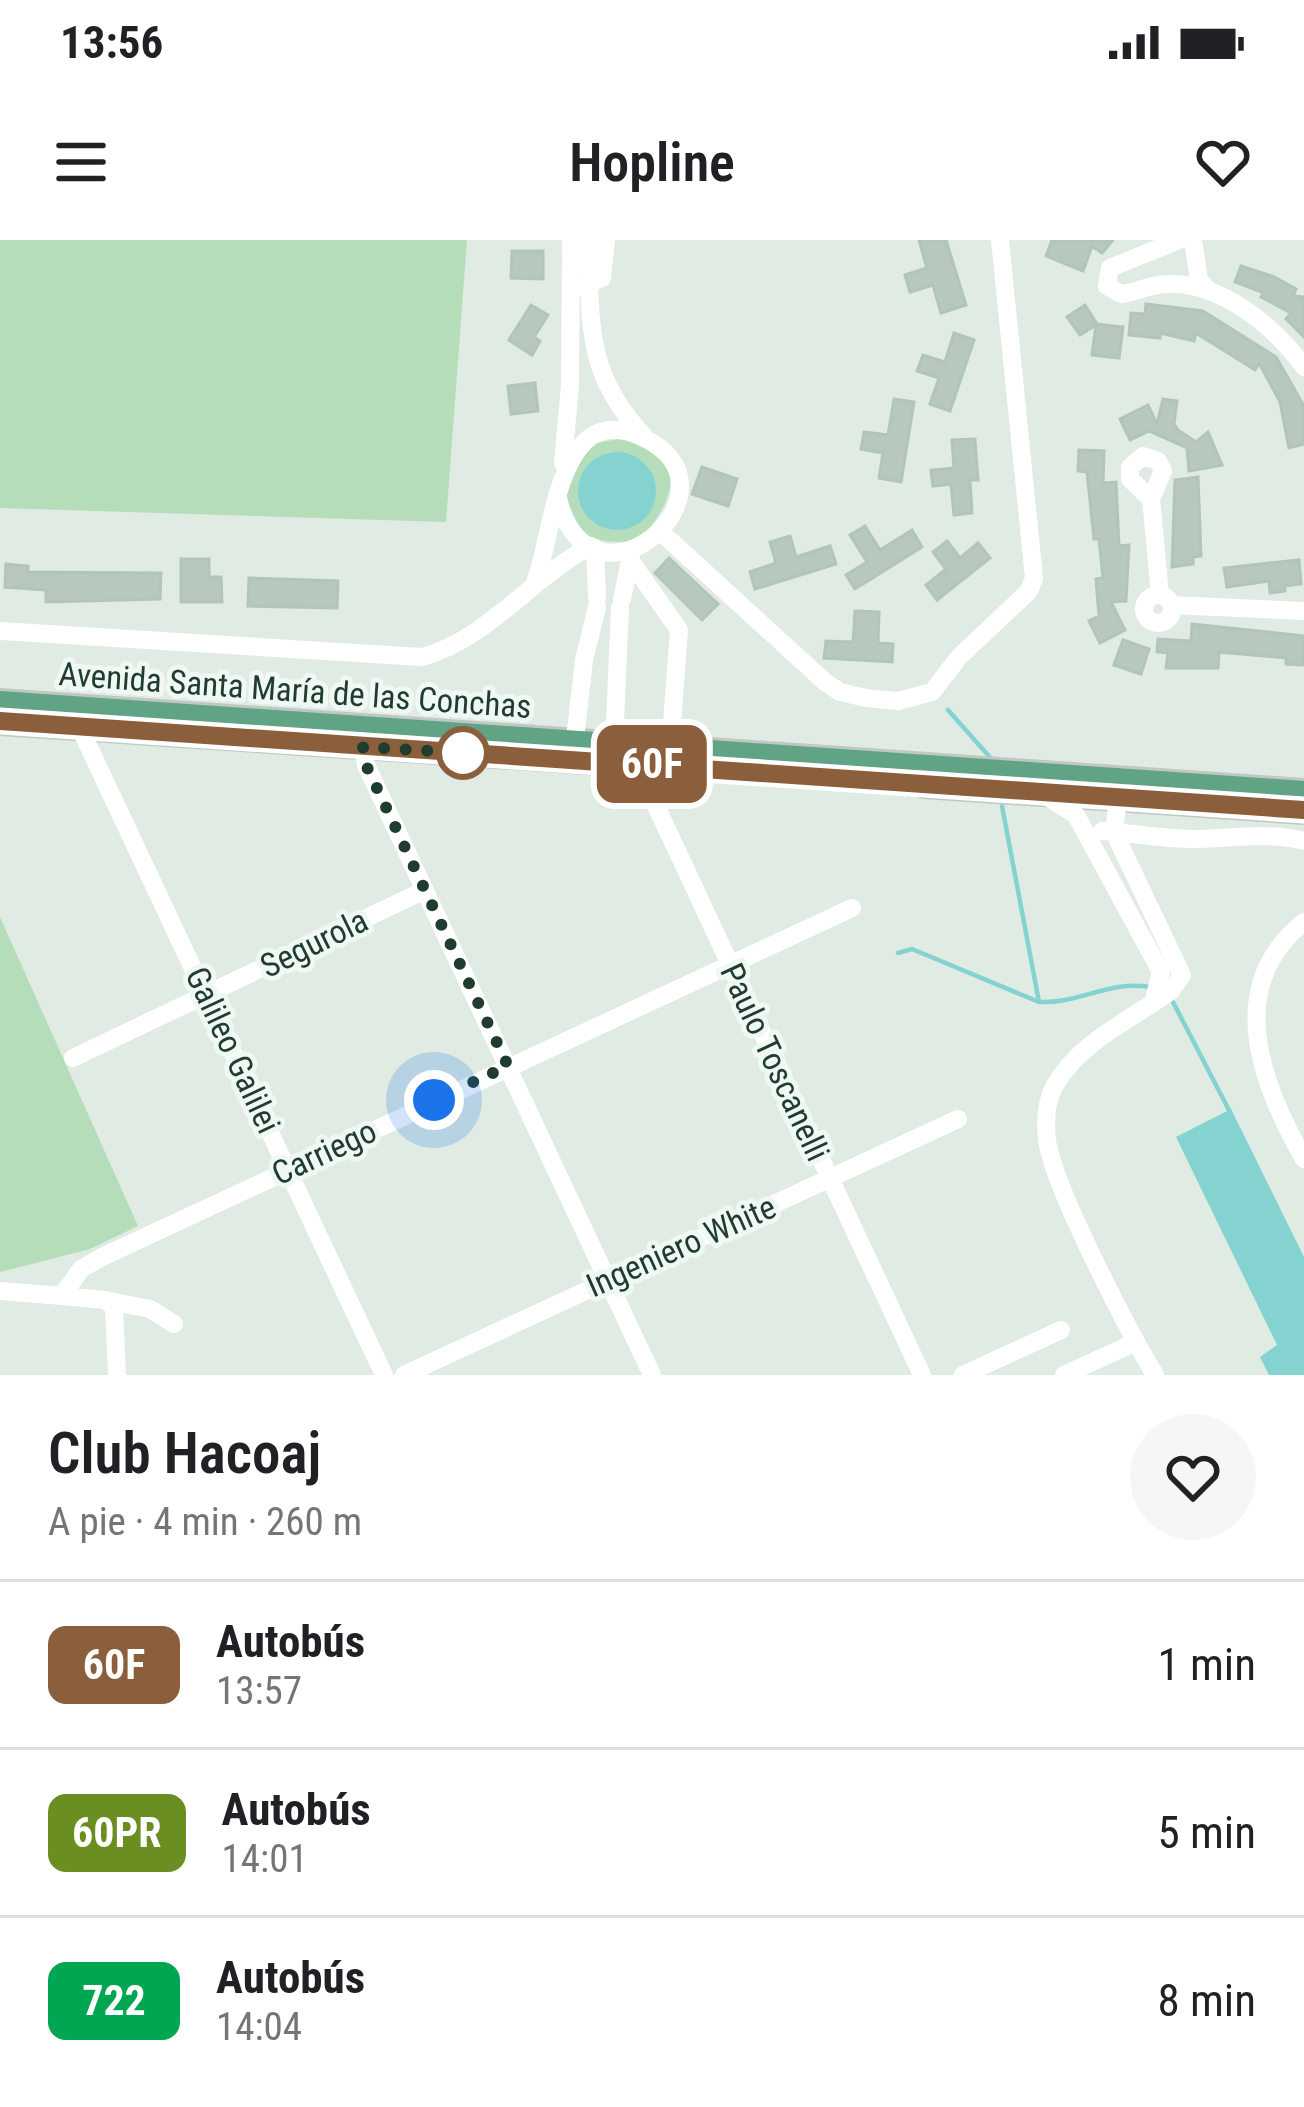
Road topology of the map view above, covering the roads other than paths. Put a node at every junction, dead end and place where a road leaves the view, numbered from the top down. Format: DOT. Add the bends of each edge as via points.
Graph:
graph roads {
  1 [pos="571,240"];
  2 [pos="588,240"];
  3 [pos="606,240"];
  4 [pos="1000,240"];
  5 [pos="1179,240"];
  6 [pos="1193,240"];
  7 [pos="580,287"];
  8 [pos="1207,289"];
  9 [pos="1304,367"];
  10 [pos="648,439"];
  11 [pos="562,470"];
  12 [pos="558,499"];
  13 [pos="1151,499"];
  14 [pos="662,533"];
  15 [pos="593,547"];
  16 [pos="631,555"];
  17 [pos="534,584"];
  18 [pos="597,609"];
  19 [pos="620,610"];
  20 [pos="1304,611"];
  21 [pos="0,631"];
  22 [pos="584,660"];
  23 [pos="619,660"];
  24 [pos="0,703"];
  25 [pos="0,721"];
  26 [pos="79,726"];
  27 [pos="363,747"];
  28 [pos="670,750"];
  29 [pos="573,756"];
  30 [pos="623,758"];
  31 [pos="1037,792"];
  32 [pos="1304,793"];
  33 [pos="1118,798"];
  34 [pos="1246,806"];
  35 [pos="1304,810"];
  36 [pos="1085,830"];
  37 [pos="1114,832"];
  38 [pos="1304,837"];
  39 [pos="424,890"];
  40 [pos="853,908"];
  41 [pos="1304,922"];
  42 [pos="730,966"];
  43 [pos="208,994"];
  44 [pos="1153,1003"];
  45 [pos="73,1058"];
  46 [pos="508,1066"];
  47 [pos="958,1119"];
  48 [pos="1304,1159"];
  49 [pos="287,1169"];
  50 [pos="830,1179"];
  51 [pos="607,1279"];
  52 [pos="0,1291"];
  53 [pos="62,1296"];
  54 [pos="105,1300"];
  55 [pos="173,1324"];
  56 [pos="1061,1330"];
  57 [pos="1136,1342"];
  58 [pos="117,1375"];
  59 [pos="384,1375"];
  60 [pos="404,1375"];
  61 [pos="652,1375"];
  62 [pos="922,1375"];
  63 [pos="963,1375"];
  64 [pos="1064,1375"];
  65 [pos="1155,1375"];
  1 -- 7 [label="street"];
  2 -- 7 [label="street"];
  3 -- 7 [label="street" via="607,266"];
  4 -- 14 [label="street" via="1034,578 932,692 866,698 826,682"];
  5 -- 8 [label="street" via="1110,268 1107,286 1121,294 1170,284"];
  6 -- 8 [label="street"];
  7 -- 10 [label="street" via="601,376"];
  7 -- 11 [label="street"];
  8 -- 9 [label="street" via="1264,326"];
  10 -- 11 [label="street" via="598,435"];
  10 -- 14 [label="street" via="673,465 678,483"];
  11 -- 12 [label="street"];
  12 -- 15 [label="street" via="569,527"];
  12 -- 17 [label="street"];
  13 -- 20 [label="street" via="1166,600"];
  14 -- 16 [label="street"];
  15 -- 16 [label="street"];
  15 -- 17 [label="street"];
  15 -- 18 [label="street"];
  16 -- 19 [label="street"];
  16 -- 28 [label="street" via="680,630"];
  17 -- 21 [label="street" via="437,652 400,659"];
  18 -- 19 [label="street"];
  18 -- 22 [label="street"];
  19 -- 23 [label="street"];
  22 -- 23 [label="street"];
  22 -- 29 [label="street"];
  23 -- 30 [label="street"];
  24 -- 29 [label="main road, Avenida Santa María de las Conchas"];
  25 -- 26 [label="main road, Avenida Santa María de las Conchas"];
  26 -- 27 [label="main road, Avenida Santa María de las Conchas"];
  26 -- 43 [label="street, Galileo Galilei"];
  27 -- 29 [label="main road, Avenida Santa María de las Conchas"];
  27 -- 39 [label="street"];
  28 -- 30 [label="main road, Avenida Santa María de las Conchas"];
  28 -- 32 [label="main road, Avenida Santa María de las Conchas"];
  29 -- 30 [label="main road, Avenida Santa María de las Conchas"];
  30 -- 31 [label="main road, Avenida Santa María de las Conchas"];
  30 -- 42 [label="street, Paulo Toscanelli"];
  31 -- 33 [label="main road, Avenida Santa María de las Conchas"];
  31 -- 36 [label="street" via="1076,814"];
  33 -- 34 [label="main road, Avenida Santa María de las Conchas"];
  33 -- 37 [label="street"];
  34 -- 35 [label="main road, Avenida Santa María de las Conchas"];
  34 -- 38 [label="street"];
  36 -- 37 [label="street"];
  36 -- 44 [label="street" via="1160,972"];
  37 -- 38 [label="street"];
  37 -- 44 [label="street" via="1179,959 1182,974"];
  39 -- 43 [label="street, Segurola"];
  39 -- 46 [label="street"];
  40 -- 42 [label="street, Carriego"];
  41 -- 48 [label="street" via="1266,968 1255,1014 1272,1097"];
  42 -- 46 [label="street, Carriego"];
  42 -- 50 [label="street, Paulo Toscanelli"];
  43 -- 45 [label="street, Segurola"];
  43 -- 49 [label="street, Galileo Galilei"];
  44 -- 57 [label="street" via="1086,1048 1055,1085 1047,1109 1060,1178"];
  46 -- 49 [label="street, Carriego"];
  46 -- 51 [label="street"];
  47 -- 50 [label="street, Ingeniero White"];
  49 -- 53 [label="street, Carriego" via="102,1257 81,1269"];
  49 -- 59 [label="street, Galileo Galilei"];
  50 -- 51 [label="street, Ingeniero White"];
  50 -- 62 [label="street, Paulo Toscanelli"];
  51 -- 60 [label="street, Ingeniero White"];
  51 -- 61 [label="street"];
  52 -- 53 [label="street"];
  53 -- 54 [label="street"];
  54 -- 55 [label="street"];
  54 -- 58 [label="street" via="116,1316"];
  56 -- 63 [label="street"];
  57 -- 64 [label="street"];
  57 -- 65 [label="street"];
}
